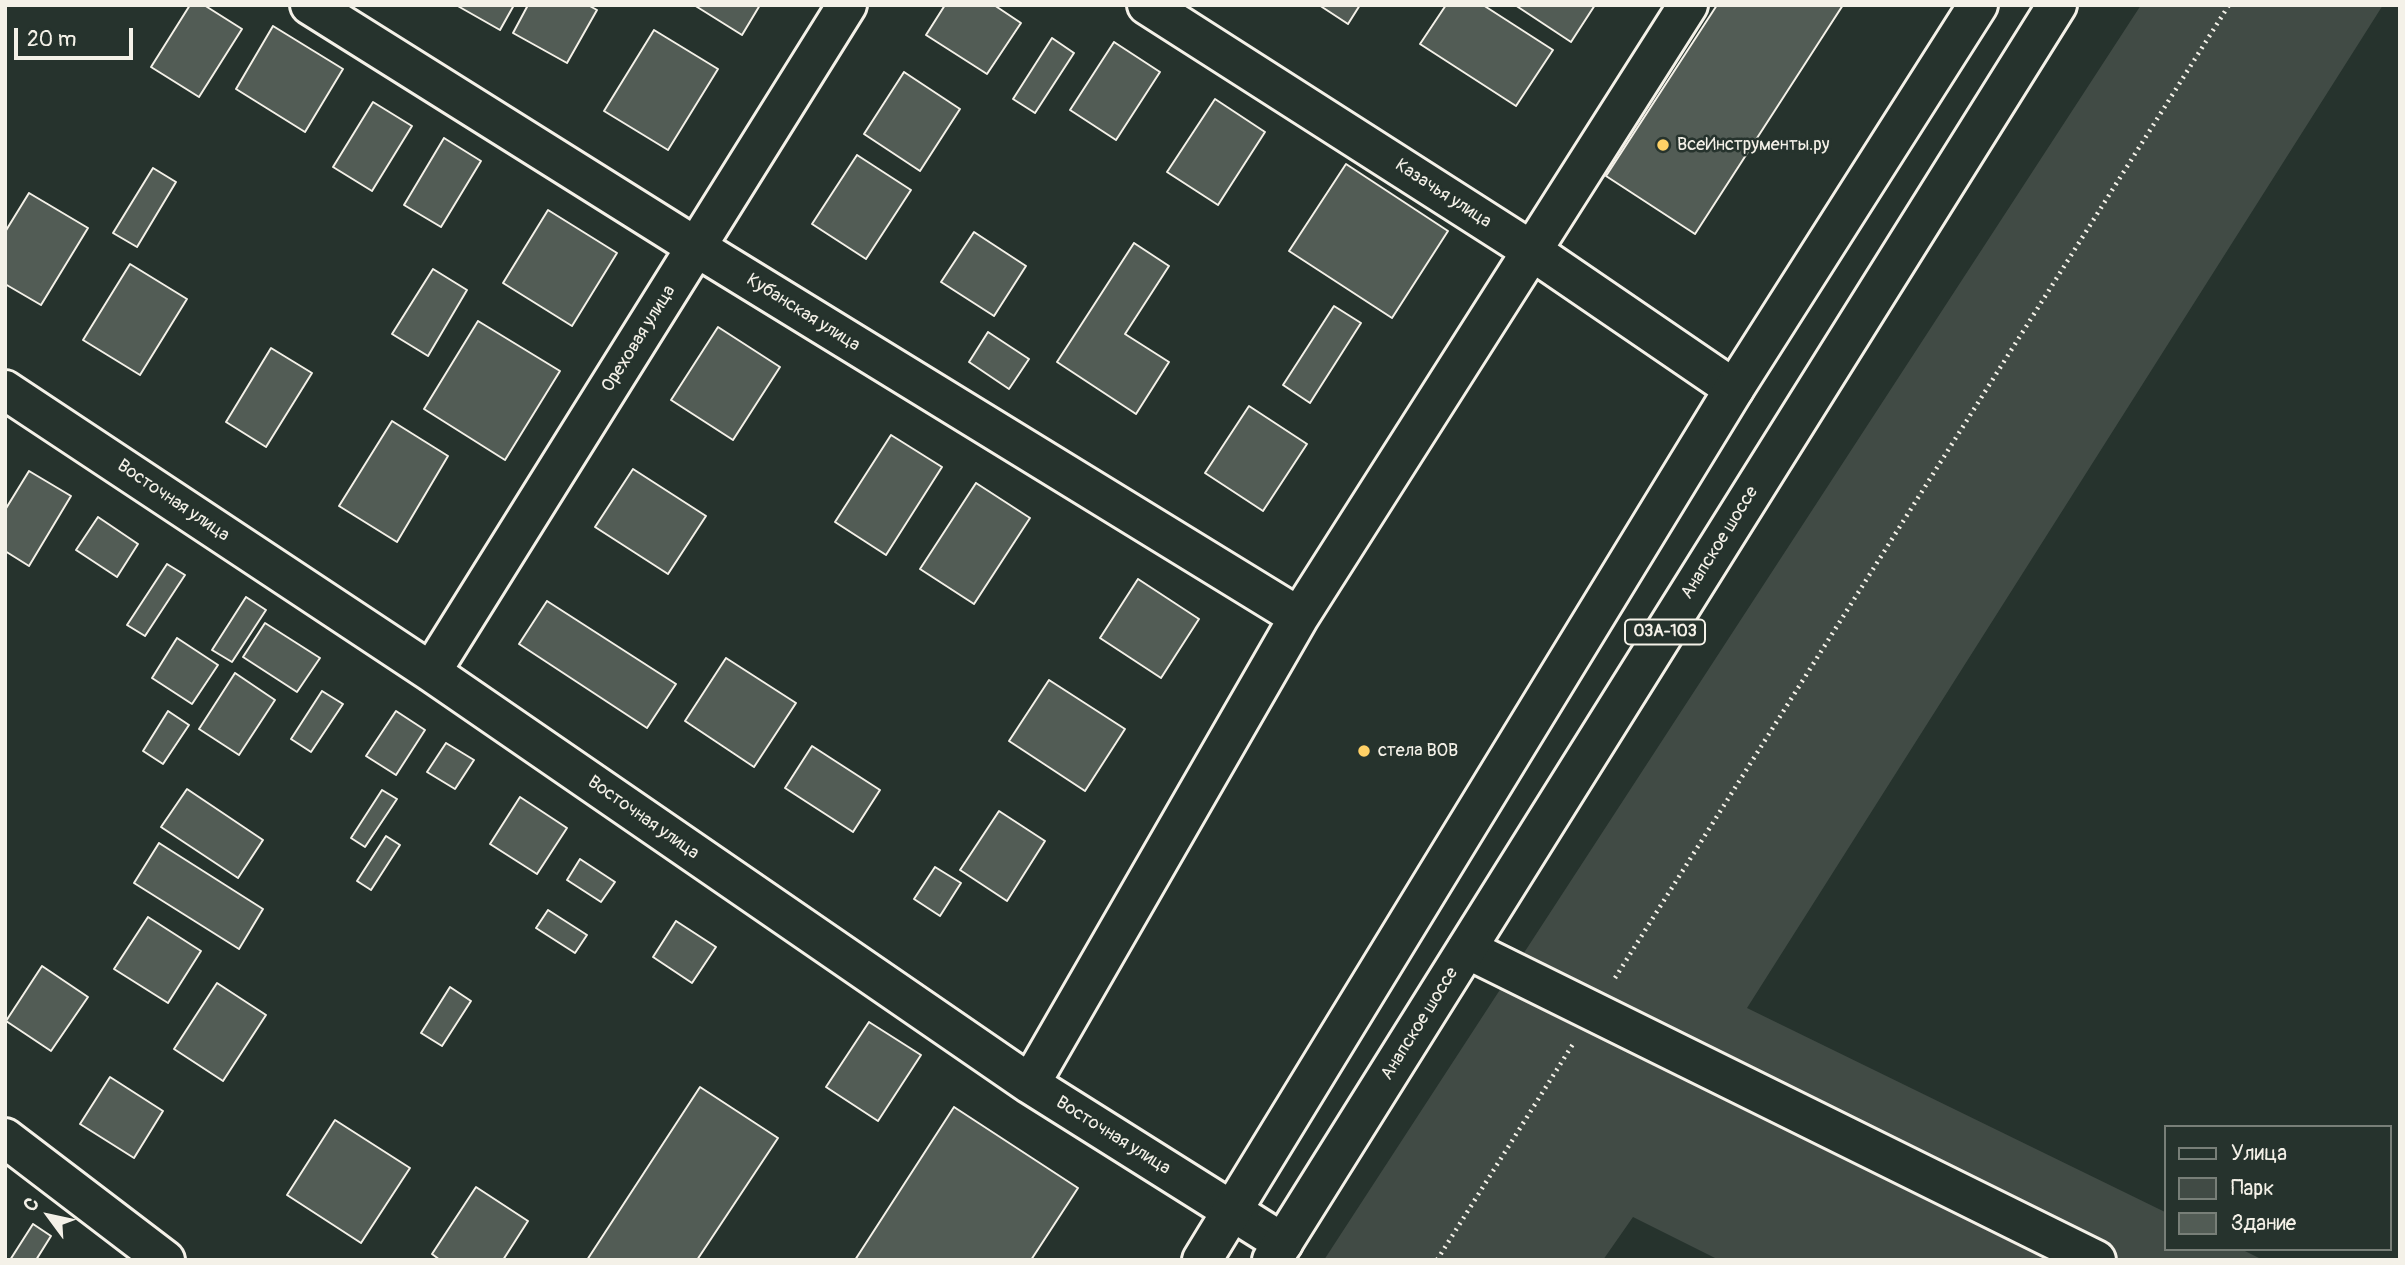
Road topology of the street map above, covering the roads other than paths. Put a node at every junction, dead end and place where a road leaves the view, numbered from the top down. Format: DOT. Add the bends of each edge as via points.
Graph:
graph roads {
  1 [pos="310,5"];
  2 [pos="847,5"];
  3 [pos="1147,5"];
  4 [pos="1688,5"];
  5 [pos="1978,5"];
  6 [pos="2057,5"];
  7 [pos="696,247"];
  8 [pos="1532,251"];
  9 [pos="1734,389"];
  10 [pos="5,390"];
  11 [pos="1298,617"];
  12 [pos="431,672"];
  13 [pos="1467,949"];
  14 [pos="1030,1084"];
  15 [pos="5,1138"];
  16 [pos="1233,1211"];
  17 [pos="1278,1251"];
  18 [pos="165,1260"];
  19 [pos="1202,1260"];
  20 [pos="2096,1260"];
  1 -- 7 [label="street, Кубанская улица"];
  2 -- 7 [label="street, Ореховая улица"];
  3 -- 8 [label="street, Казачья улица"];
  4 -- 8 [label="street"];
  5 -- 9 [label="street"];
  6 -- 13 [label="street, Анапское шоссе / 03А-103"];
  7 -- 11 [label="street, Кубанская улица"];
  7 -- 12 [label="street, Ореховая улица"];
  8 -- 9 [label="street, Казачья улица"];
  8 -- 11 [label="street"];
  9 -- 16 [label="street"];
  10 -- 12 [label="street, Восточная улица"];
  11 -- 14 [label="street"];
  12 -- 14 [label="street, Восточная улица"];
  13 -- 17 [label="street, Анапское шоссе / 03А-103"];
  13 -- 20 [label="street"];
  14 -- 16 [label="street, Восточная улица"];
  15 -- 18 [label="street"];
  16 -- 17 [label="street, Восточная улица"];
  16 -- 19 [label="street"];
}
